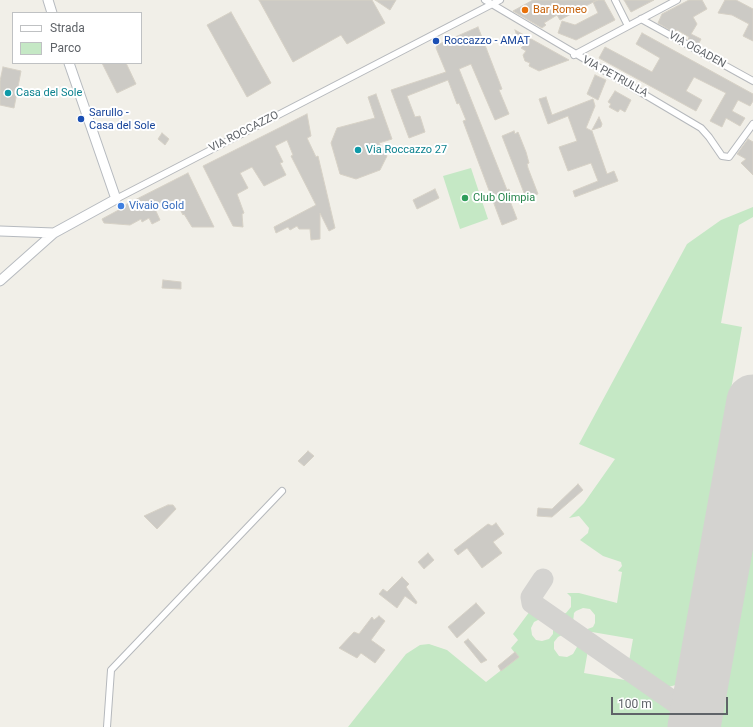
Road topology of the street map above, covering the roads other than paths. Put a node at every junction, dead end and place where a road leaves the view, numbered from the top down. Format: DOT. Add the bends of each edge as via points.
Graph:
graph roads {
  1 [pos="48,0"];
  2 [pos="485,0"];
  3 [pos="500,0"];
  4 [pos="615,0"];
  5 [pos="677,0"];
  6 [pos="492,4"];
  7 [pos="52,12"];
  8 [pos="641,19"];
  9 [pos="628,26"];
  10 [pos="574,55"];
  11 [pos="69,64"];
  12 [pos="753,81"];
  13 [pos="753,124"];
  14 [pos="116,198"];
  15 [pos="0,231"];
  16 [pos="54,233"];
  17 [pos="0,281"];
  18 [pos="282,491"];
  19 [pos="107,727"];
  1 -- 7 [label="street"];
  2 -- 6 [label="street, VIA PETRULLA"];
  3 -- 6 [label="street, VIA ROCCAZZO"];
  4 -- 9 [label="street"];
  5 -- 8 [label="street"];
  6 -- 10 [label="street, VIA PETRULLA"];
  6 -- 14 [label="street, VIA ROCCAZZO"];
  8 -- 9 [label="street"];
  8 -- 12 [label="street, VIA OGADEN"];
  9 -- 10 [label="street"];
  10 -- 13 [label="street, VIA PETRULLA" via="700,128 722,156 729,157"];
  11 -- 14 [label="street"];
  14 -- 16 [label="street, VIA ROCCAZZO"];
  15 -- 16 [label="street"];
  16 -- 17 [label="street, VIA ROCCAZZO"];
  18 -- 19 [label="street" via="111,670"];
}
